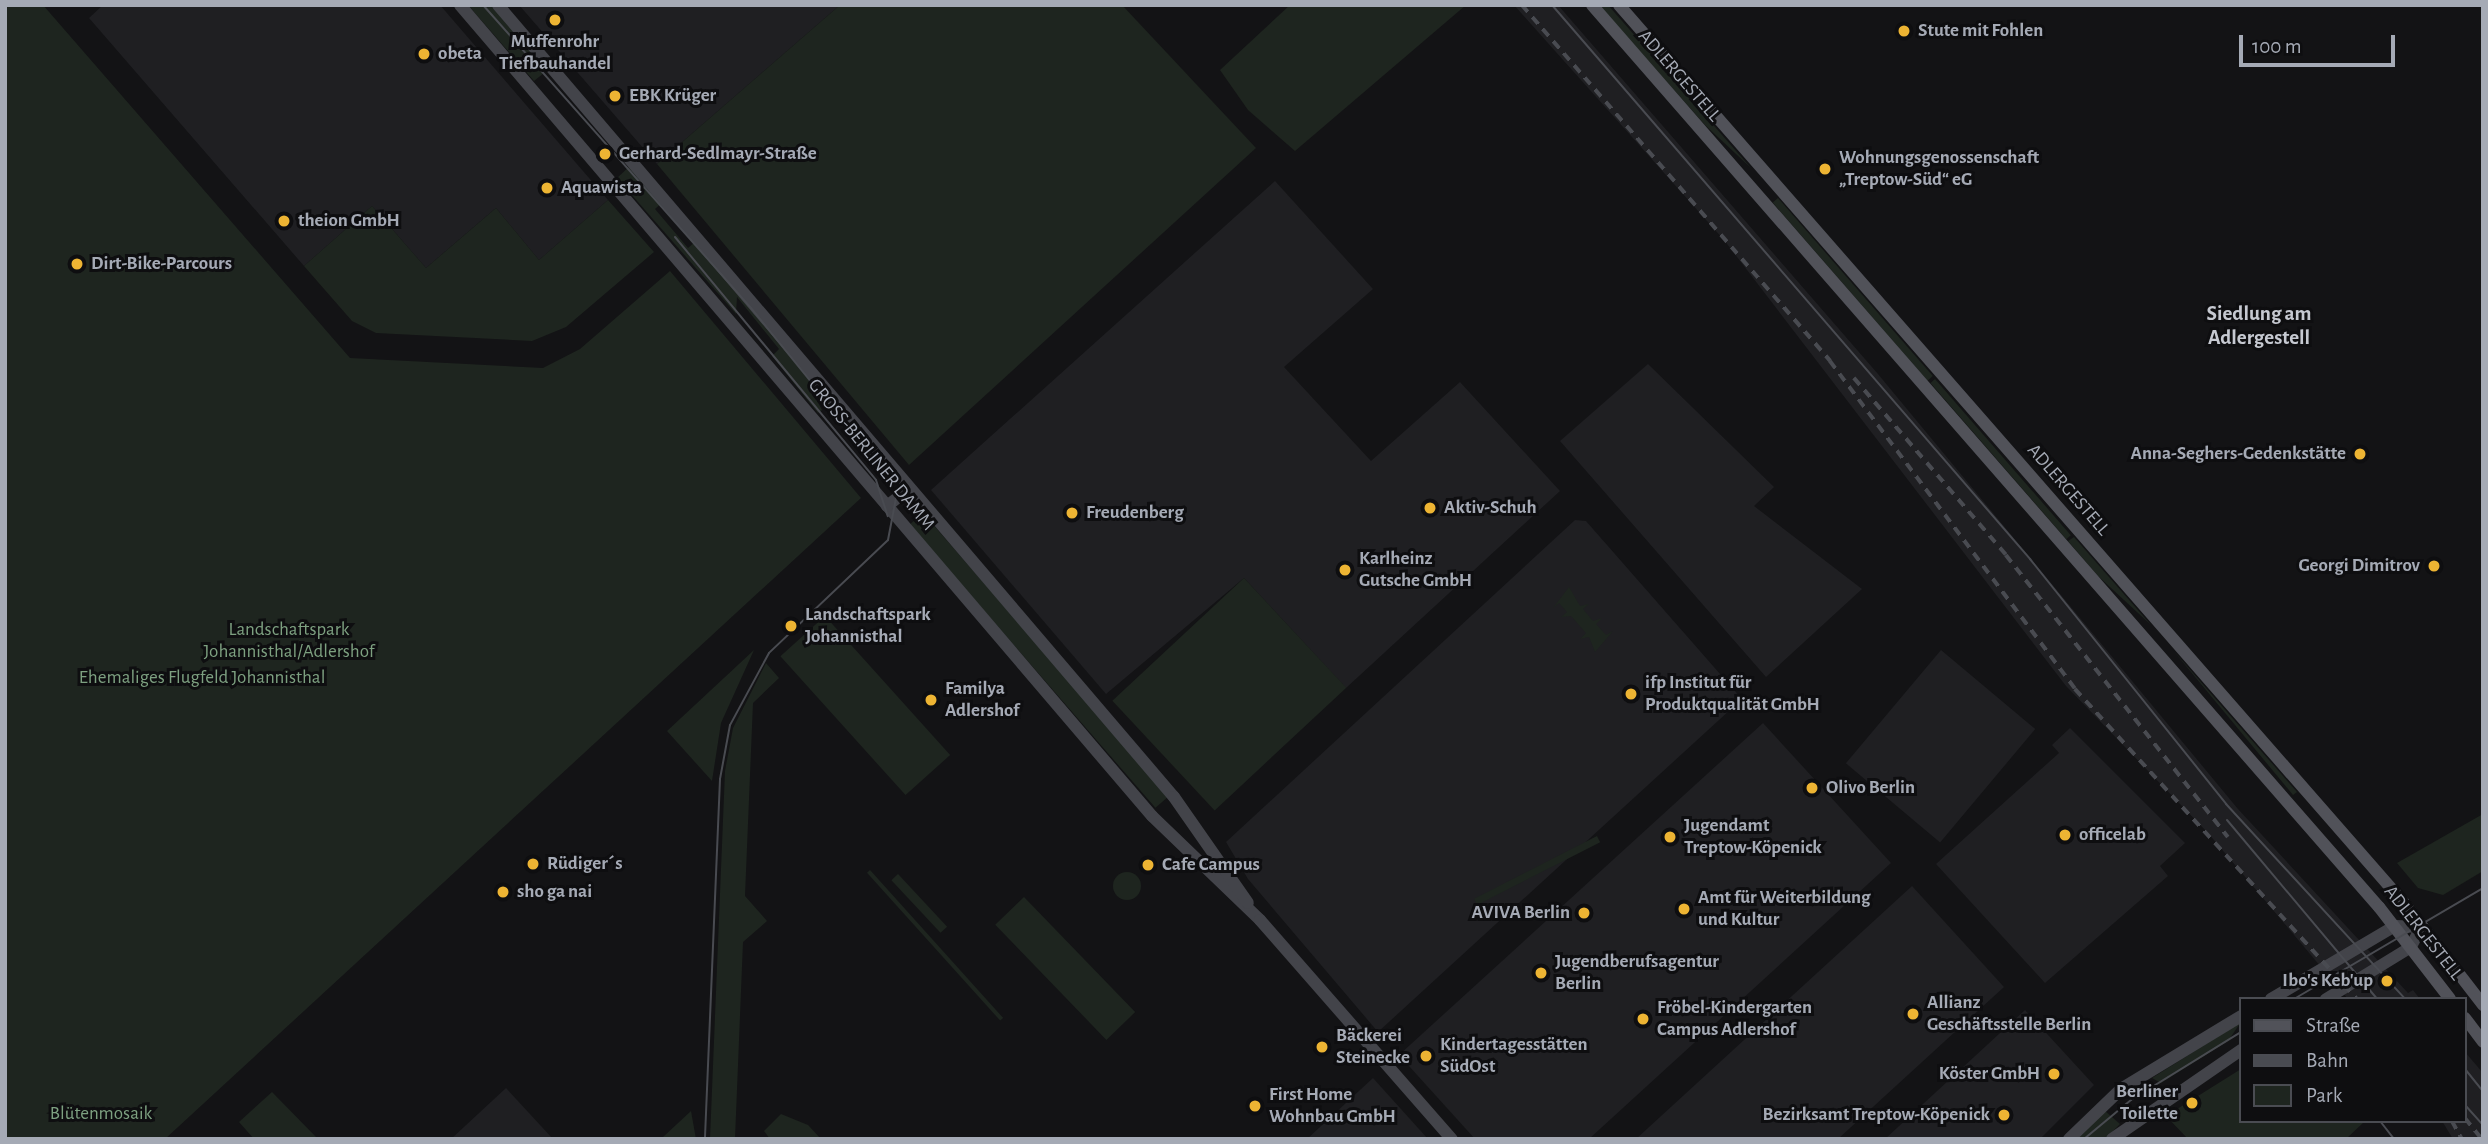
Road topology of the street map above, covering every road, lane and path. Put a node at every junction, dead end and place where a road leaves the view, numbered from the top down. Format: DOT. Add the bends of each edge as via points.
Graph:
graph roads {
  1 [pos="460,5"];
  2 [pos="499,5"];
  3 [pos="1592,5"];
  4 [pos="1619,5"];
  5 [pos="910,488"];
  6 [pos="887,506"];
  7 [pos="1204,838"];
  8 [pos="1187,852"];
  9 [pos="1260,920"];
  10 [pos="2395,926"];
  11 [pos="2421,927"];
  12 [pos="2411,947"];
  13 [pos="2274,997"];
  14 [pos="2329,997"];
  15 [pos="2448,997"];
  16 [pos="2483,1005"];
  17 [pos="2240,1017"];
  18 [pos="2467,1021"];
  19 [pos="2483,1042"];
  20 [pos="2240,1051"];
  21 [pos="1452,1139"];
  22 [pos="2069,1139"];
  23 [pos="2112,1139"];
  1 -- 6 [label="main road, GROSS-BERLINER DAMM"];
  2 -- 5 [label="main road, GROSS-BERLINER DAMM"];
  3 -- 10 [label="main road, ADLERGESTELL"];
  4 -- 11 [label="main road, ADLERGESTELL"];
  5 -- 6 [label="main road"];
  5 -- 7 [label="main road, GROSS-BERLINER DAMM"];
  6 -- 8 [label="main road, GROSS-BERLINER DAMM"];
  7 -- 8 [label="main road"];
  7 -- 9 [label="main road, GROSS-BERLINER DAMM"];
  8 -- 9 [label="main road, GROSS-BERLINER DAMM"];
  9 -- 21 [label="main road, GROSS-BERLINER DAMM"];
  10 -- 11 [label="main road"];
  10 -- 12 [label="main road, ADLERGESTELL"];
  10 -- 13 [label="main road"];
  11 -- 12 [label="main road"];
  11 -- 16 [label="main road, ADLERGESTELL"];
  12 -- 14 [label="main road"];
  12 -- 15 [label="main road, ADLERGESTELL"];
  17 -- 22 [label="main road" via="2122,1090"];
  18 -- 19 [label="main road"];
  20 -- 23 [label="main road"];
}
